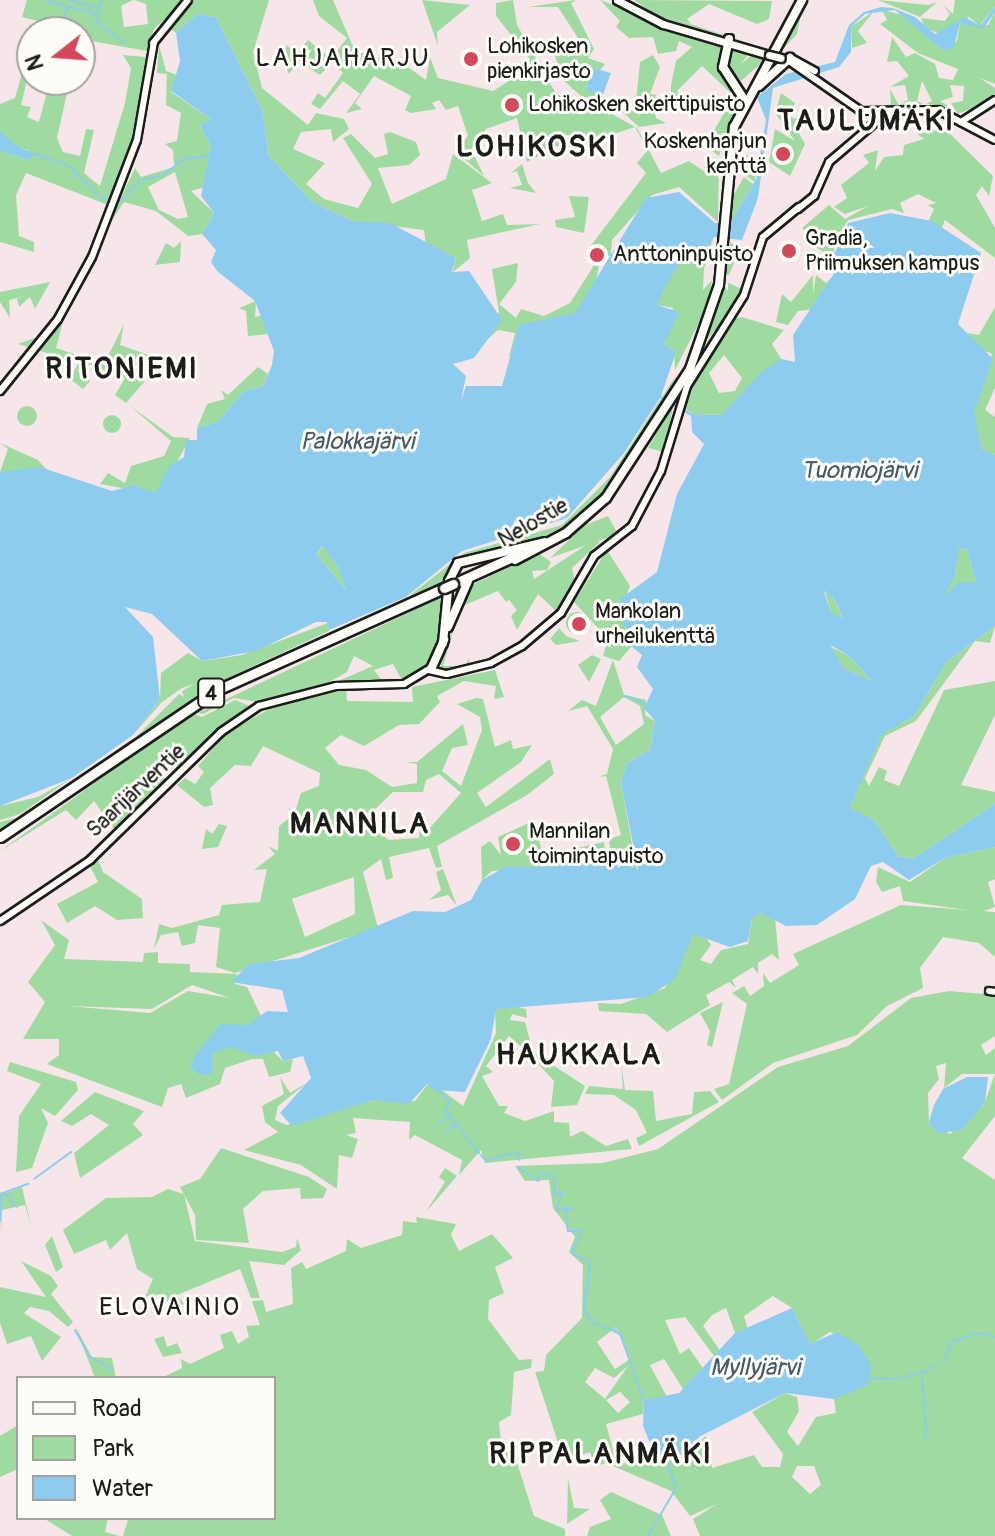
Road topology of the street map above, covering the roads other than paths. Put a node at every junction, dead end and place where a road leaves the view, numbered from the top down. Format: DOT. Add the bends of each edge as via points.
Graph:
graph roads {
  1 [pos="188,0"];
  2 [pos="617,0"];
  3 [pos="624,0"];
  4 [pos="800,0"];
  5 [pos="729,41"];
  6 [pos="786,58"];
  7 [pos="753,81"];
  8 [pos="746,96"];
  9 [pos="990,102"];
  10 [pos="884,113"];
  11 [pos="960,120"];
  12 [pos="995,139"];
  13 [pos="1,391"];
  14 [pos="674,405"];
  15 [pos="545,542"];
  16 [pos="519,554"];
  17 [pos="468,581"];
  18 [pos="448,588"];
  19 [pos="413,606"];
  20 [pos="443,643"];
  21 [pos="430,669"];
  22 [pos="0,839"];
  23 [pos="0,921"];
  1 -- 13 [label="main road" via="154,42 137,140 89,263 52,329"];
  2 -- 5 [label="main road" via="663,24"];
  3 -- 5 [label="main road"];
  4 -- 7 [label="highway, Nelostie / 4"];
  4 -- 8 [label="highway, Nelostie / 4" via="786,40"];
  5 -- 6 [label="main road, bridge"];
  5 -- 7 [label="highway" via="728,73"];
  5 -- 8 [label="highway" via="723,67"];
  6 -- 8 [label="highway"];
  6 -- 10 [label="main road" via="857,105"];
  7 -- 8 [label="highway, Nelostie / 4"];
  8 -- 14 [label="highway, Nelostie / 4" via="723,162 722,241 712,312"];
  9 -- 11 [label="main road"];
  10 -- 11 [label="main road" via="934,110"];
  10 -- 14 [label="main road" via="879,124 829,162 814,196 781,216 763,237 744,295"];
  11 -- 12 [label="main road"];
  14 -- 15 [label="highway, Nelostie / 4" via="598,501"];
  14 -- 17 [label="highway, Nelostie / 4" via="617,485 582,521"];
  14 -- 21 [label="main road" via="661,471 635,521 594,556 565,607 523,645 491,662 440,674"];
  15 -- 16 [label="highway, Nelostie / 4"];
  15 -- 20 [label="highway" via="458,563 449,581"];
  16 -- 18 [label="highway, Nelostie / 4"];
  17 -- 18 [label="highway, Nelostie / 4"];
  17 -- 20 [label="highway"];
  18 -- 19 [label="highway, Nelostie / 4"];
  18 -- 22 [label="highway, Nelostie / 4" via="217,690"];
  19 -- 22 [label="highway, Nelostie / 4" via="214,697"];
  20 -- 21 [label="highway"];
  21 -- 23 [label="main road, Saarijärventie" via="404,684 338,685 259,706 87,863 16,904"];
}
